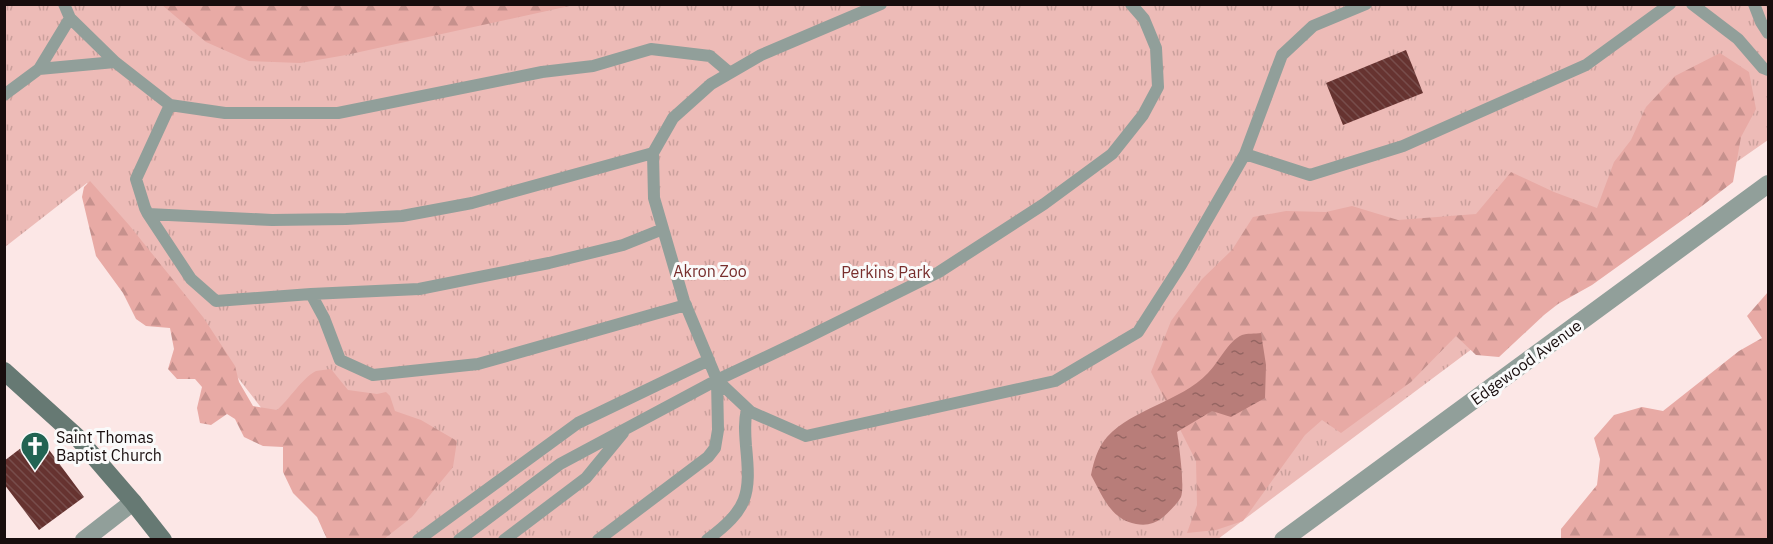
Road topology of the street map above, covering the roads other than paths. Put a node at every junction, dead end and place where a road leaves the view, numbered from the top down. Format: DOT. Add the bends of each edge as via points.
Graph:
graph roads {
  1 [pos="64,4"];
  2 [pos="881,4"];
  3 [pos="1131,4"];
  4 [pos="1366,4"];
  5 [pos="1670,4"];
  6 [pos="1692,4"];
  7 [pos="1754,4"];
  8 [pos="69,18"];
  9 [pos="1768,33"];
  10 [pos="115,63"];
  11 [pos="39,69"];
  12 [pos="1768,70"];
  13 [pos="730,73"];
  14 [pos="4,95"];
  15 [pos="170,105"];
  16 [pos="653,153"];
  17 [pos="1245,154"];
  18 [pos="1768,184"];
  19 [pos="148,213"];
  20 [pos="663,229"];
  21 [pos="311,294"];
  22 [pos="686,305"];
  23 [pos="709,360"];
  24 [pos="4,371"];
  25 [pos="717,380"];
  26 [pos="747,409"];
  27 [pos="628,427"];
  28 [pos="133,502"];
  29 [pos="1289,538"];
  30 [pos="84,540"];
  31 [pos="163,540"];
  32 [pos="418,540"];
  33 [pos="459,540"];
  34 [pos="504,540"];
  35 [pos="598,540"];
  36 [pos="707,540"];
  1 -- 8 [label="lane"];
  2 -- 13 [label="lane" via="761,55"];
  3 -- 25 [label="lane" via="1144,19 1156,48 1158,87 1143,115 1112,154 939,272"];
  4 -- 17 [label="lane" via="1313,26 1282,55"];
  5 -- 17 [label="lane" via="1586,65 1403,146 1310,175"];
  6 -- 12 [label="lane" via="1738,39"];
  7 -- 9 [label="lane"];
  8 -- 10 [label="lane"];
  8 -- 11 [label="lane"];
  10 -- 11 [label="lane"];
  10 -- 15 [label="lane"];
  11 -- 14 [label="lane"];
  13 -- 15 [label="lane" via="710,56 651,49 593,66 542,72 338,113 225,113"];
  13 -- 16 [label="lane" via="711,84 673,118"];
  15 -- 19 [label="lane" via="136,179"];
  16 -- 19 [label="lane" via="472,203 402,216 272,220"];
  16 -- 20 [label="lane" via="654,198"];
  17 -- 26 [label="lane" via="1138,332 1055,381 806,436"];
  18 -- 29 [label="street, Edgewood Avenue"];
  19 -- 21 [label="lane" via="191,279 216,301"];
  20 -- 21 [label="lane" via="623,245 549,264 419,289"];
  20 -- 22 [label="lane"];
  21 -- 22 [label="lane" via="340,360 373,375 478,364"];
  22 -- 23 [label="lane"];
  23 -- 25 [label="lane"];
  23 -- 32 [label="lane" via="578,423"];
  24 -- 28 [label="street" via="76,437"];
  25 -- 26 [label="lane"];
  25 -- 27 [label="lane"];
  25 -- 35 [label="lane" via="718,430 712,453"];
  26 -- 36 [label="lane" via="746,497 736,515"];
  27 -- 33 [label="lane" via="560,464"];
  27 -- 34 [label="lane" via="586,478"];
  28 -- 30 [label="street"];
  28 -- 31 [label="street"];
}
